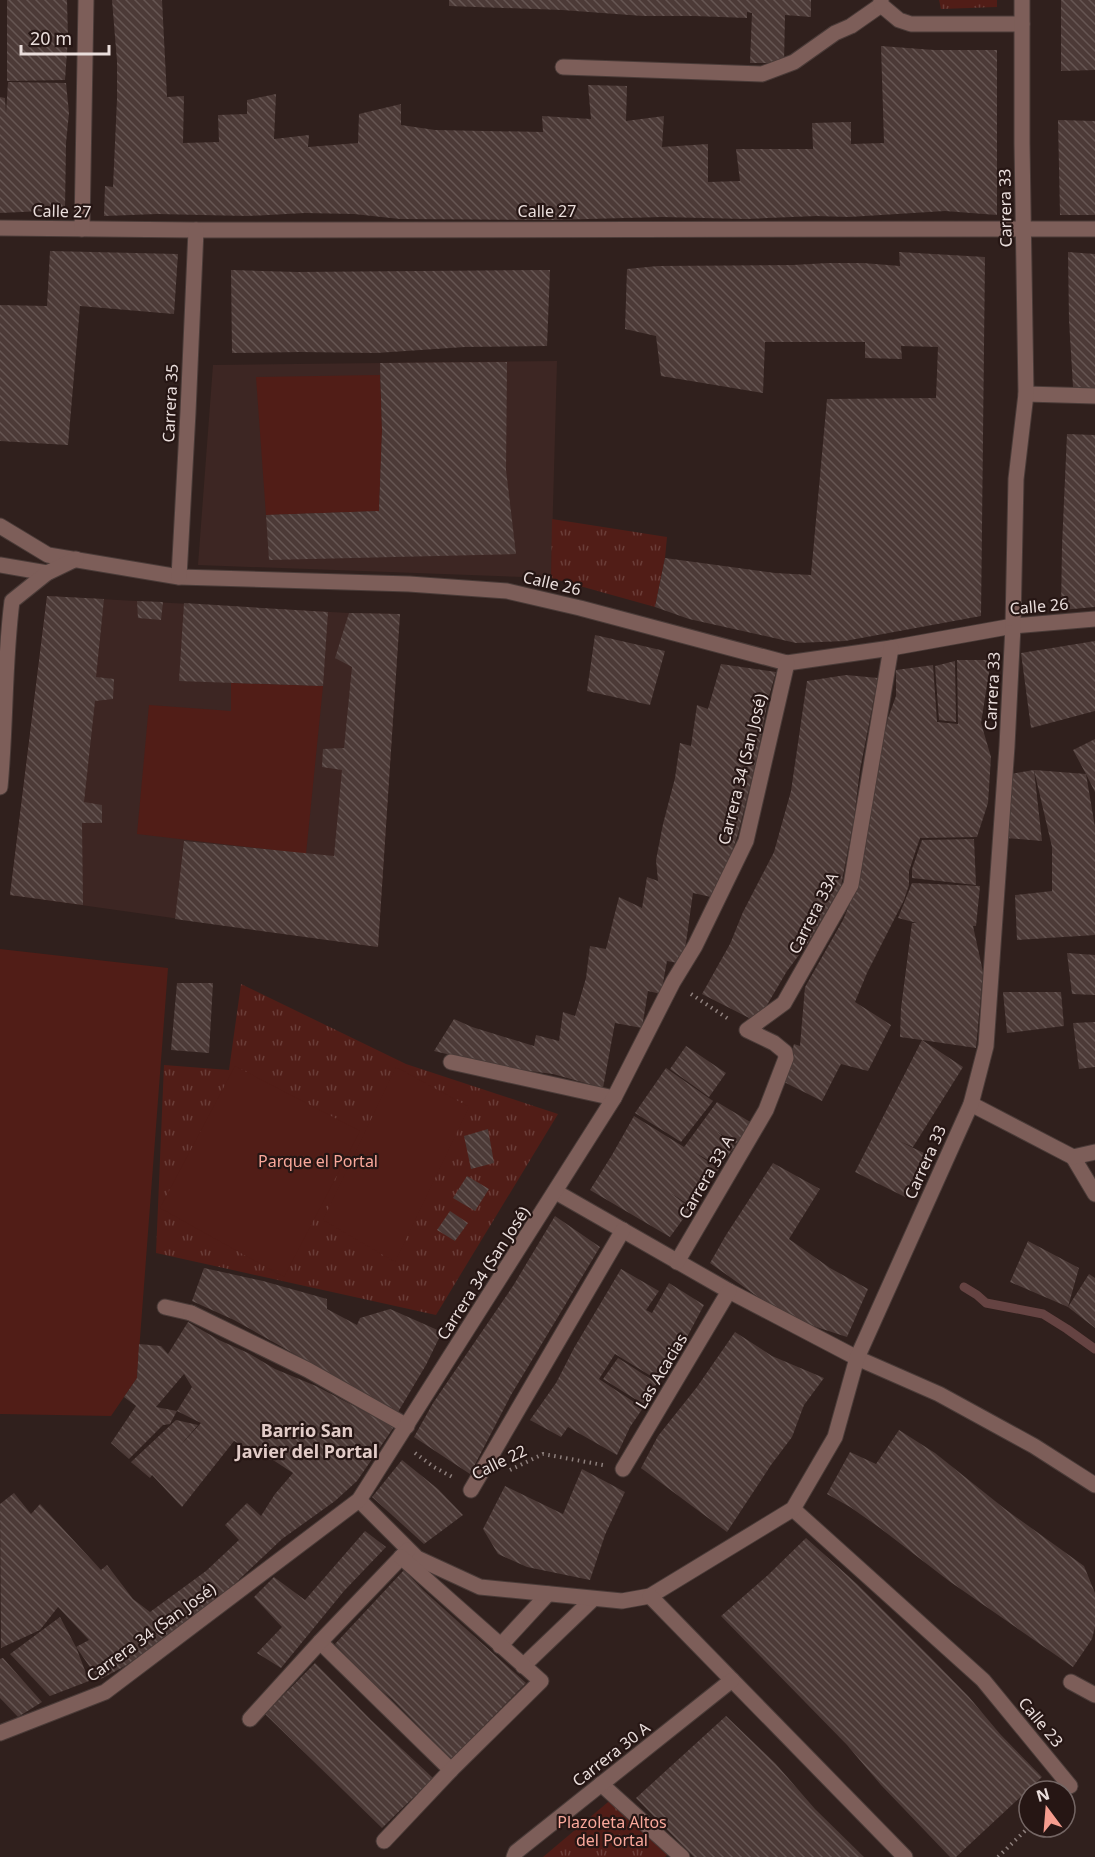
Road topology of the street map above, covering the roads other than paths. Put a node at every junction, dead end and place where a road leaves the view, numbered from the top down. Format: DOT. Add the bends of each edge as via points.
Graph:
graph roads {
  1 [pos="86,0"];
  2 [pos="1022,0"];
  3 [pos="881,2"];
  4 [pos="1022,24"];
  5 [pos="563,68"];
  6 [pos="0,228"];
  7 [pos="82,229"];
  8 [pos="1024,229"];
  9 [pos="196,230"];
  10 [pos="1095,230"];
  11 [pos="1026,394"];
  12 [pos="1095,396"];
  13 [pos="0,526"];
  14 [pos="76,559"];
  15 [pos="0,565"];
  16 [pos="47,573"];
  17 [pos="179,577"];
  18 [pos="1095,619"];
  19 [pos="1013,626"];
  20 [pos="891,648"];
  21 [pos="787,663"];
  22 [pos="0,787"];
  23 [pos="451,1062"];
  24 [pos="614,1098"];
  25 [pos="971,1104"];
  26 [pos="766,1110"];
  27 [pos="1095,1152"];
  28 [pos="1073,1157"];
  29 [pos="556,1192"];
  30 [pos="1095,1194"];
  31 [pos="623,1230"];
  32 [pos="677,1262"];
  33 [pos="729,1291"];
  34 [pos="165,1307"];
  35 [pos="857,1358"];
  36 [pos="407,1426"];
  37 [pos="623,1469"];
  38 [pos="1095,1485"];
  39 [pos="471,1490"];
  40 [pos="359,1500"];
  41 [pos="793,1509"];
  42 [pos="405,1554"];
  43 [pos="548,1594"];
  44 [pos="650,1596"];
  45 [pos="593,1599"];
  46 [pos="320,1642"];
  47 [pos="500,1646"];
  48 [pos="523,1666"];
  49 [pos="732,1680"];
  50 [pos="1071,1682"];
  51 [pos="1095,1695"];
  52 [pos="250,1719"];
  53 [pos="0,1733"];
  54 [pos="451,1770"];
  55 [pos="1064,1779"];
  56 [pos="601,1784"];
  57 [pos="384,1840"];
  58 [pos="514,1857"];
  59 [pos="682,1857"];
  60 [pos="906,1857"];
  1 -- 7 [label="street"];
  2 -- 4 [label="street, Carrera 33"];
  3 -- 4 [label="street" via="899,20 911,24"];
  3 -- 5 [label="street" via="794,62 762,74"];
  4 -- 8 [label="street, Carrera 33"];
  6 -- 7 [label="street, Calle 27"];
  7 -- 9 [label="street, Calle 27"];
  8 -- 9 [label="street, Calle 27"];
  8 -- 10 [label="street, Calle 27"];
  8 -- 11 [label="street, Carrera 33"];
  9 -- 17 [label="street, Carrera 35"];
  11 -- 12 [label="street"];
  11 -- 19 [label="street, Carrera 33" via="1016,479"];
  13 -- 14 [label="street, Calle 26" via="48,555"];
  14 -- 16 [label="street"];
  14 -- 17 [label="street, Calle 26"];
  15 -- 16 [label="street"];
  16 -- 22 [label="street" via="12,601"];
  17 -- 21 [label="street, Calle 26" via="507,591"];
  18 -- 19 [label="street, Calle 26"];
  19 -- 20 [label="street, Calle 26"];
  19 -- 25 [label="street, Carrera 33" via="986,1046"];
  20 -- 21 [label="street, Calle 26"];
  20 -- 26 [label="street, Carrera 33A" via="851,885 783,1003 747,1030 785,1052"];
  21 -- 24 [label="street, Carrera 34 (San José)" via="746,841"];
  23 -- 24 [label="street"];
  24 -- 29 [label="street, Carrera 34 (San José)"];
  25 -- 28 [label="street"];
  25 -- 35 [label="street, Carrera 33"];
  26 -- 32 [label="street, Carrera 33 A"];
  27 -- 28 [label="street"];
  28 -- 30 [label="street"];
  29 -- 31 [label="street"];
  29 -- 36 [label="street, Carrera 34 (San José)"];
  31 -- 32 [label="street"];
  31 -- 39 [label="street"];
  32 -- 33 [label="street"];
  33 -- 35 [label="street"];
  33 -- 37 [label="street, Las Acacias"];
  34 -- 36 [label="street" via="191,1314 308,1370"];
  35 -- 38 [label="street" via="939,1394"];
  35 -- 41 [label="street, Carrera 33" via="835,1437"];
  36 -- 40 [label="street, Carrera 34 (San José)"];
  40 -- 42 [label="street"];
  40 -- 53 [label="street, Carrera 34 (San José)" via="105,1692"];
  41 -- 44 [label="street"];
  41 -- 55 [label="street, Calle 23" via="983,1680"];
  42 -- 43 [label="street" via="480,1587"];
  42 -- 46 [label="street"];
  42 -- 47 [label="street"];
  43 -- 45 [label="street"];
  43 -- 47 [label="street"];
  44 -- 45 [label="street" via="622,1602"];
  44 -- 49 [label="street"];
  45 -- 48 [label="street"];
  46 -- 52 [label="street"];
  46 -- 54 [label="street"];
  47 -- 48 [label="street"];
  48 -- 54 [label="street" via="541,1681"];
  49 -- 56 [label="street, Carrera 30 A"];
  49 -- 60 [label="street"];
  50 -- 51 [label="street"];
  54 -- 57 [label="street"];
  56 -- 58 [label="street, Carrera 30 A"];
  56 -- 59 [label="street"];
}
